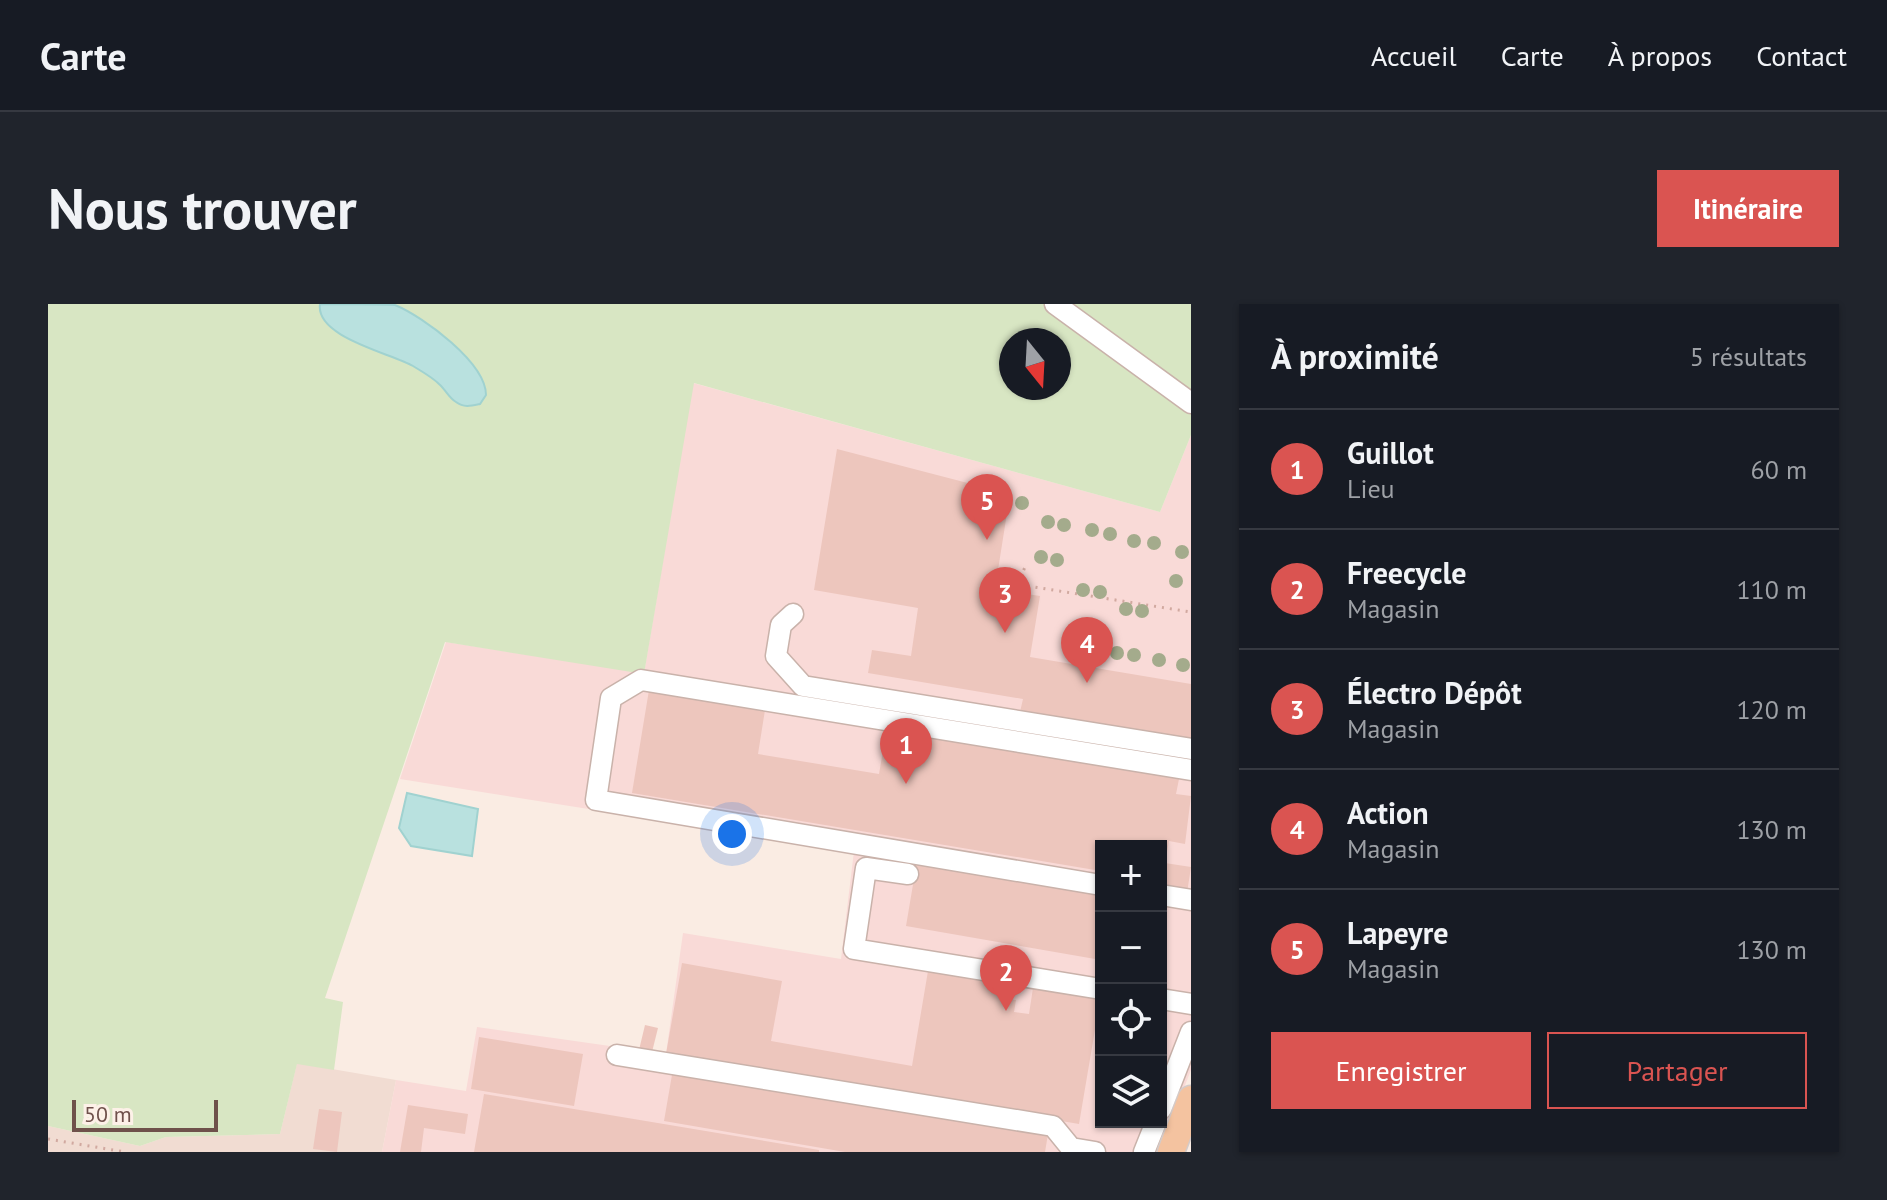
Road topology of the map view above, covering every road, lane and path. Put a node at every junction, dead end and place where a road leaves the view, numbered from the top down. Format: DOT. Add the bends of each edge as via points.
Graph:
graph roads {
  1 [pos="1055,304"];
  2 [pos="1191,403"];
  3 [pos="1025,567"];
  4 [pos="996,581"];
  5 [pos="1015,584"];
  6 [pos="1014,592"];
  7 [pos="1191,612"];
  8 [pos="793,614"];
  9 [pos="1189,763"];
  10 [pos="908,874"];
  11 [pos="1095,884"];
  12 [pos="1167,896"];
  13 [pos="1191,900"];
  14 [pos="1095,988"];
  15 [pos="1167,1000"];
  16 [pos="1191,1004"];
  17 [pos="1191,1032"];
  18 [pos="617,1055"];
  19 [pos="1167,1094"];
  20 [pos="1191,1099"];
  21 [pos="1154,1128"];
  22 [pos="48,1139"];
  23 [pos="125,1152"];
  24 [pos="1095,1152"];
  25 [pos="1144,1152"];
  26 [pos="1171,1152"];
  1 -- 2 [label="street"];
  3 -- 5 [label="path"];
  4 -- 5 [label="path"];
  5 -- 6 [label="path"];
  5 -- 7 [label="path"];
  8 -- 9 [label="street" via="781,625 776,656 803,686"];
  9 -- 11 [label="street" via="641,680 611,698 596,800"];
  10 -- 14 [label="street" via="866,868 854,949"];
  12 -- 13 [label="street"];
  15 -- 16 [label="street"];
  17 -- 19 [label="street"];
  18 -- 24 [label="street" via="1053,1126 1071,1148"];
  20 -- 26 [label="main road"];
  21 -- 25 [label="street"];
  22 -- 23 [label="path"];
}
